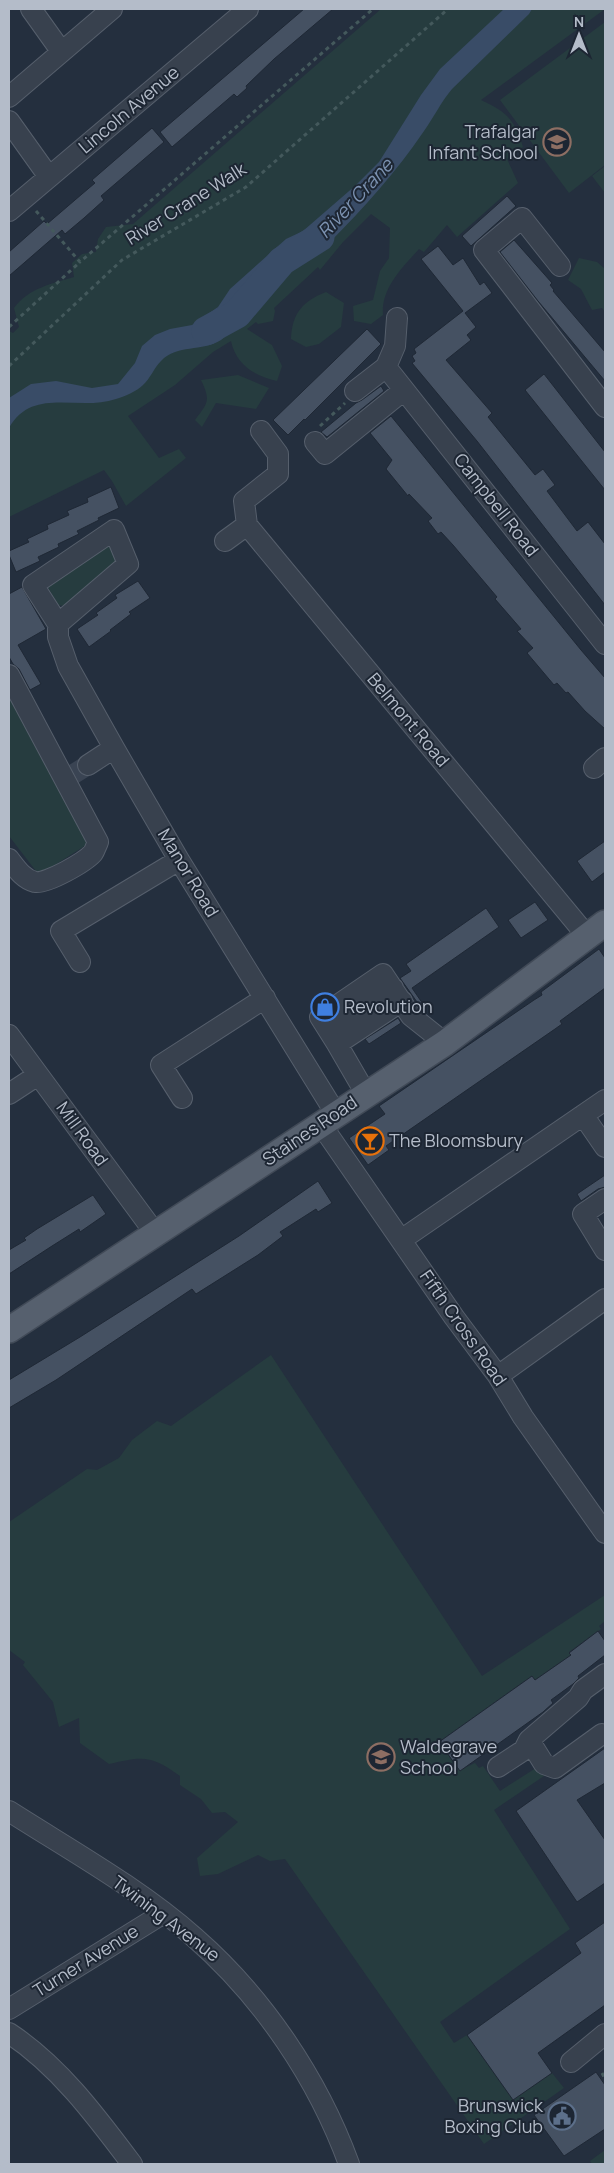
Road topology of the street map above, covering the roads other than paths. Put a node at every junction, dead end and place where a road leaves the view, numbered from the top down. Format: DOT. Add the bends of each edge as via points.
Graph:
graph roads {
  1 [pos="31,9"];
  2 [pos="112,9"];
  3 [pos="248,9"];
  4 [pos="61,51"];
  5 [pos="9,98"];
  6 [pos="9,122"];
  7 [pos="49,177"];
  8 [pos="9,211"];
  9 [pos="560,266"];
  10 [pos="397,318"];
  11 [pos="386,367"];
  12 [pos="404,390"];
  13 [pos="355,391"];
  14 [pos="605,407"];
  15 [pos="261,431"];
  16 [pos="316,435"];
  17 [pos="247,525"];
  18 [pos="225,542"];
  19 [pos="58,624"];
  20 [pos="605,644"];
  21 [pos="9,675"];
  22 [pos="114,748"];
  23 [pos="75,773"];
  24 [pos="9,859"];
  25 [pos="179,860"];
  26 [pos="601,926"];
  27 [pos="80,962"];
  28 [pos="265,998"];
  29 [pos="404,1004"];
  30 [pos="9,1034"];
  31 [pos="445,1043"];
  32 [pos="340,1048"];
  33 [pos="38,1075"];
  34 [pos="9,1094"];
  35 [pos="366,1094"];
  36 [pos="182,1098"];
  37 [pos="605,1100"];
  38 [pos="583,1115"];
  39 [pos="328,1119"];
  40 [pos="605,1147"];
  41 [pos="605,1199"];
  42 [pos="155,1232"];
  43 [pos="402,1240"];
  44 [pos="605,1250"];
  45 [pos="605,1299"];
  46 [pos="9,1330"];
  47 [pos="498,1376"];
  48 [pos="605,1533"];
  49 [pos="605,1674"];
  50 [pos="602,1734"];
  51 [pos="529,1740"];
  52 [pos="498,1767"];
  53 [pos="9,1811"];
  54 [pos="164,1913"];
  55 [pos="9,2009"];
  56 [pos="9,2032"];
  57 [pos="605,2034"];
  58 [pos="571,2062"];
  59 [pos="132,2164"];
  60 [pos="349,2164"];
  1 -- 4 [label="street"];
  2 -- 4 [label="street"];
  3 -- 7 [label="street, Lincoln Avenue"];
  4 -- 5 [label="street"];
  6 -- 7 [label="street"];
  7 -- 8 [label="street, Lincoln Avenue"];
  9 -- 14 [label="street" via="522,218 484,250"];
  10 -- 11 [label="street" via="395,346"];
  11 -- 12 [label="street, Campbell Road"];
  11 -- 13 [label="street"];
  12 -- 16 [label="street" via="325,454"];
  12 -- 20 [label="street, Campbell Road"];
  15 -- 17 [label="street" via="278,454 278,474 244,501"];
  17 -- 18 [label="street"];
  17 -- 26 [label="street, Belmont Road"];
  19 -- 19 [label="street, Manor Road" via="128,564 114,530 33,585"];
  19 -- 22 [label="street, Manor Road" via="58,638 68,666"];
  21 -- 23 [label="street"];
  22 -- 23 [label="street"];
  22 -- 25 [label="street, Manor Road"];
  23 -- 24 [label="street" via="98,842 92,854 53,879 41,882 20,874"];
  25 -- 27 [label="street" via="61,930"];
  25 -- 28 [label="street, Manor Road"];
  26 -- 31 [label="main road, Staines Road"];
  28 -- 36 [label="street" via="161,1065"];
  28 -- 39 [label="street, Manor Road"];
  29 -- 31 [label="street"];
  29 -- 32 [label="street"];
  29 -- 32 [label="street" via="383,974 365,985 320,1016"];
  30 -- 33 [label="street, Mill Road"];
  31 -- 35 [label="main road, Staines Road"];
  32 -- 35 [label="street"];
  33 -- 34 [label="street"];
  33 -- 42 [label="street, Mill Road"];
  35 -- 39 [label="main road, Staines Road"];
  37 -- 38 [label="street"];
  38 -- 40 [label="street"];
  38 -- 43 [label="street"];
  39 -- 42 [label="main road, Staines Road"];
  39 -- 43 [label="street, Fifth Cross Road"];
  41 -- 44 [label="street" via="583,1214"];
  42 -- 46 [label="main road, Staines Road"];
  43 -- 47 [label="street, Fifth Cross Road"];
  45 -- 47 [label="street"];
  47 -- 48 [label="street, Fifth Cross Road"];
  49 -- 51 [label="street"];
  50 -- 51 [label="street" via="555,1768 544,1764"];
  51 -- 52 [label="street" via="524,1750"];
  53 -- 54 [label="street, Twining Avenue"];
  54 -- 55 [label="street, Turner Avenue"];
  54 -- 60 [label="street, Twining Avenue" via="230,1970 262,2009 320,2098"];
  56 -- 59 [label="street" via="58,2074"];
  57 -- 58 [label="street"];
}
